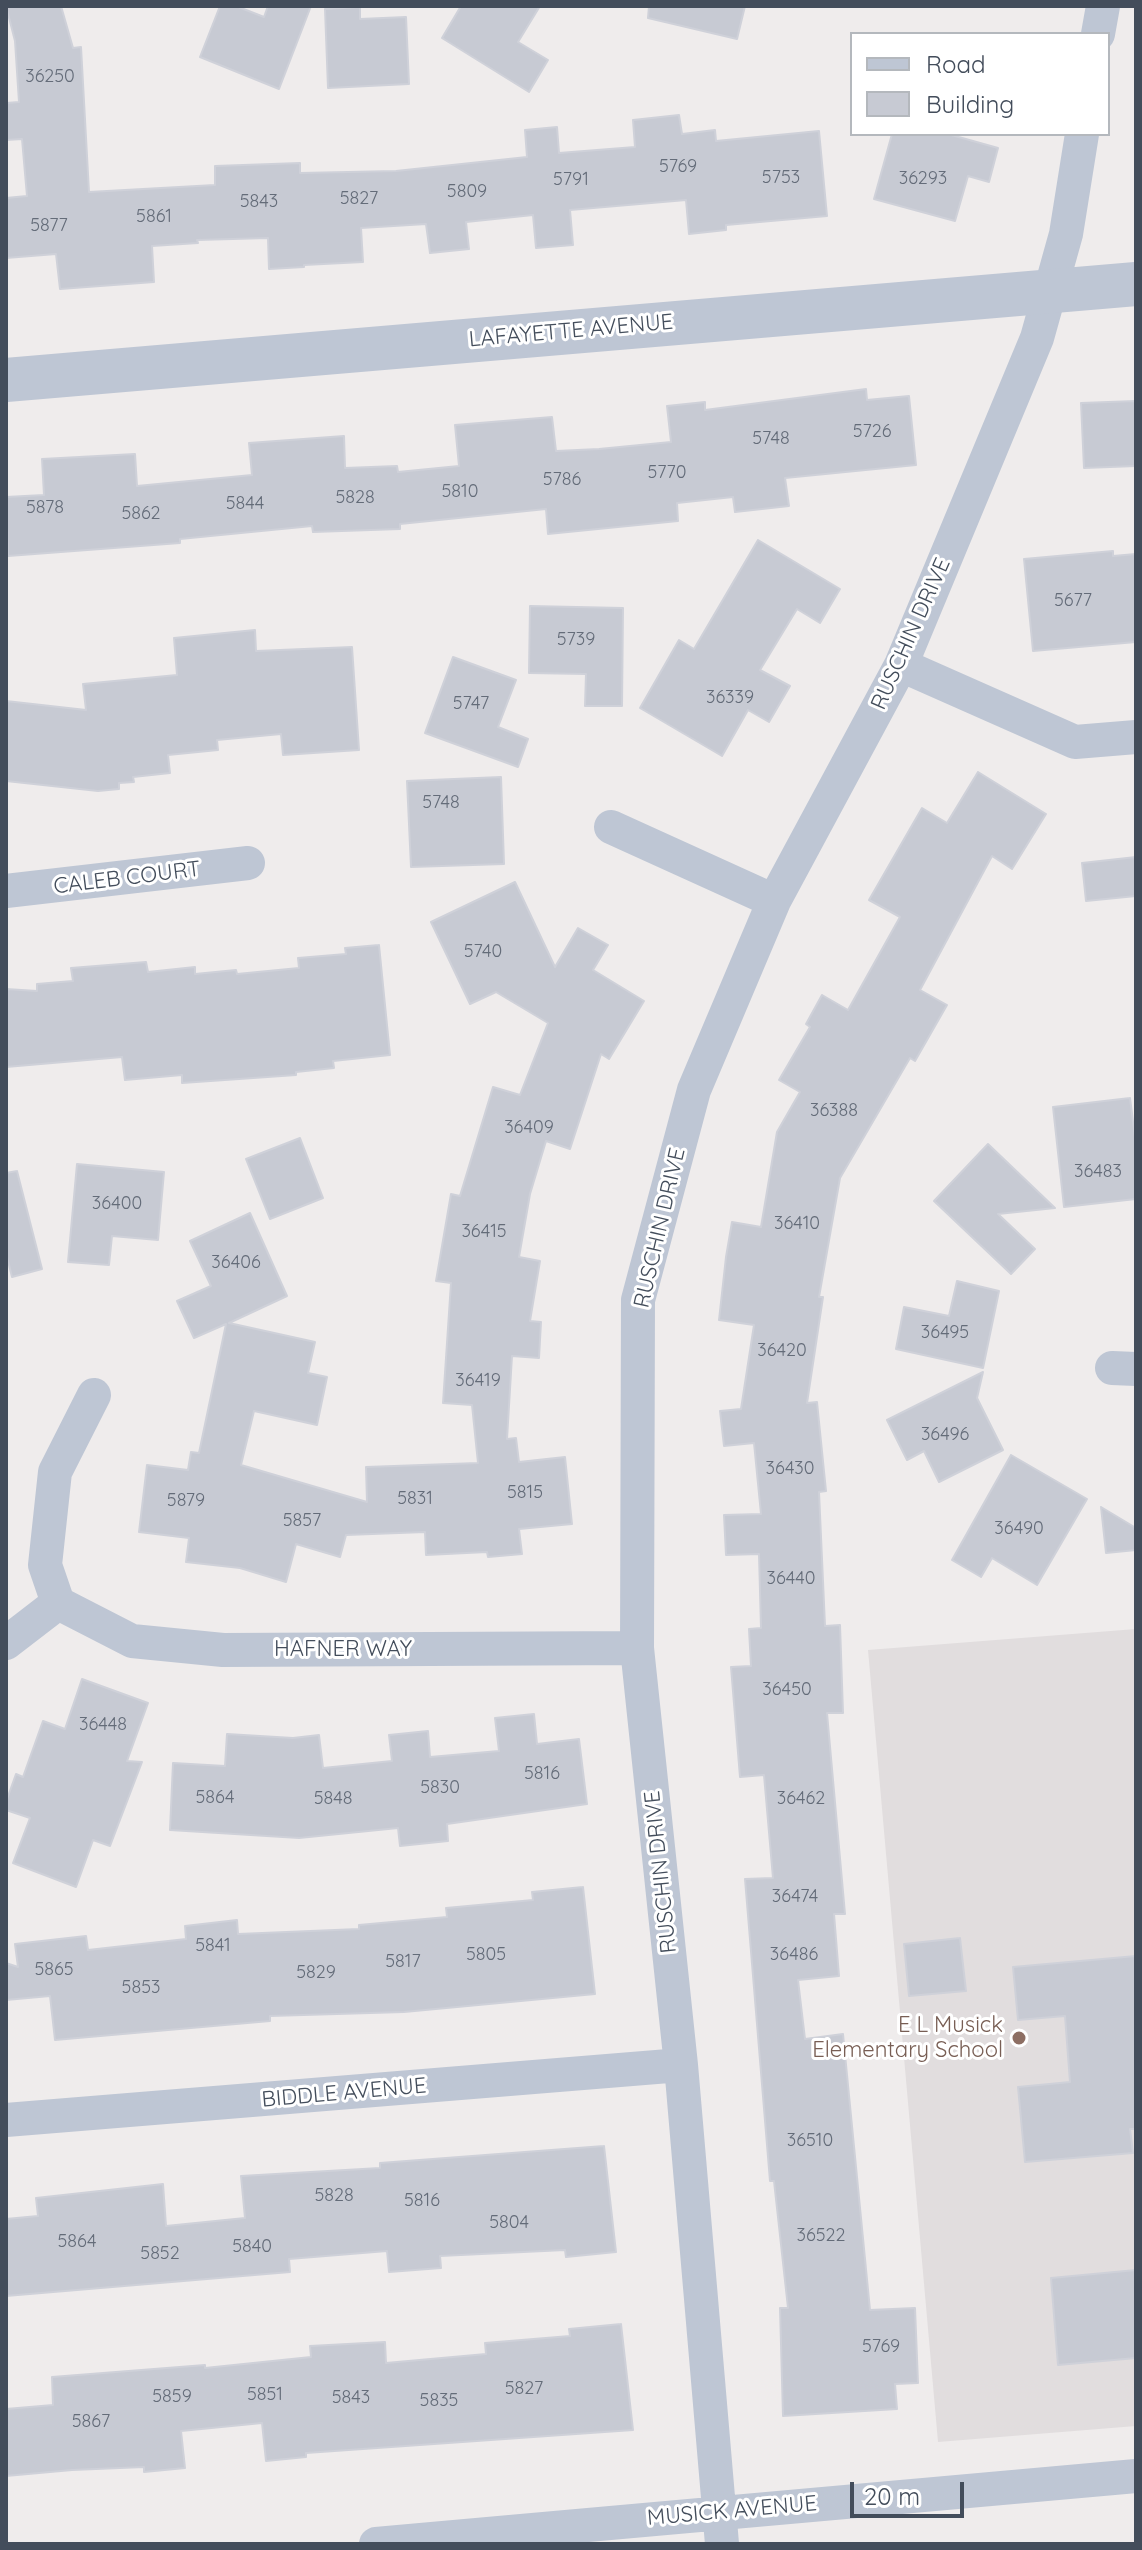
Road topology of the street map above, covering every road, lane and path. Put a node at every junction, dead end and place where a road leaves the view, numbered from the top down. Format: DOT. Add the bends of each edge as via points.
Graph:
graph roads {
  1 [pos="1103,6"];
  2 [pos="1098,32"];
  3 [pos="1082,136"];
  4 [pos="1136,284"];
  5 [pos="1051,291"];
  6 [pos="6,380"];
  7 [pos="901,665"];
  8 [pos="1136,737"];
  9 [pos="611,827"];
  10 [pos="248,863"];
  11 [pos="6,891"];
  12 [pos="774,901"];
  13 [pos="94,1395"];
  14 [pos="58,1603"];
  15 [pos="6,1643"];
  16 [pos="637,1648"];
  17 [pos="681,2065"];
  18 [pos="6,2120"];
  19 [pos="1136,2476"];
  20 [pos="721,2528"];
  21 [pos="376,2544"];
  1 -- 2 [label="street"];
  3 -- 5 [label="street, RUSCHIN DRIVE"];
  4 -- 5 [label="street, LAFAYETTE AVENUE"];
  5 -- 6 [label="street, LAFAYETTE AVENUE"];
  5 -- 7 [label="street, RUSCHIN DRIVE" via="1037,338"];
  7 -- 8 [label="street" via="1075,742"];
  7 -- 12 [label="street, RUSCHIN DRIVE"];
  9 -- 12 [label="street"];
  10 -- 11 [label="street, CALEB COURT"];
  12 -- 16 [label="street, RUSCHIN DRIVE" via="694,1090 638,1300"];
  13 -- 14 [label="street" via="55,1472 45,1565"];
  14 -- 15 [label="street"];
  14 -- 16 [label="street, HAFNER WAY" via="132,1641 223,1650"];
  16 -- 17 [label="street, RUSCHIN DRIVE"];
  17 -- 18 [label="street, BIDDLE AVENUE"];
  17 -- 20 [label="street, RUSCHIN DRIVE"];
  19 -- 20 [label="street, MUSICK AVENUE"];
  20 -- 21 [label="street, MUSICK AVENUE"];
}
